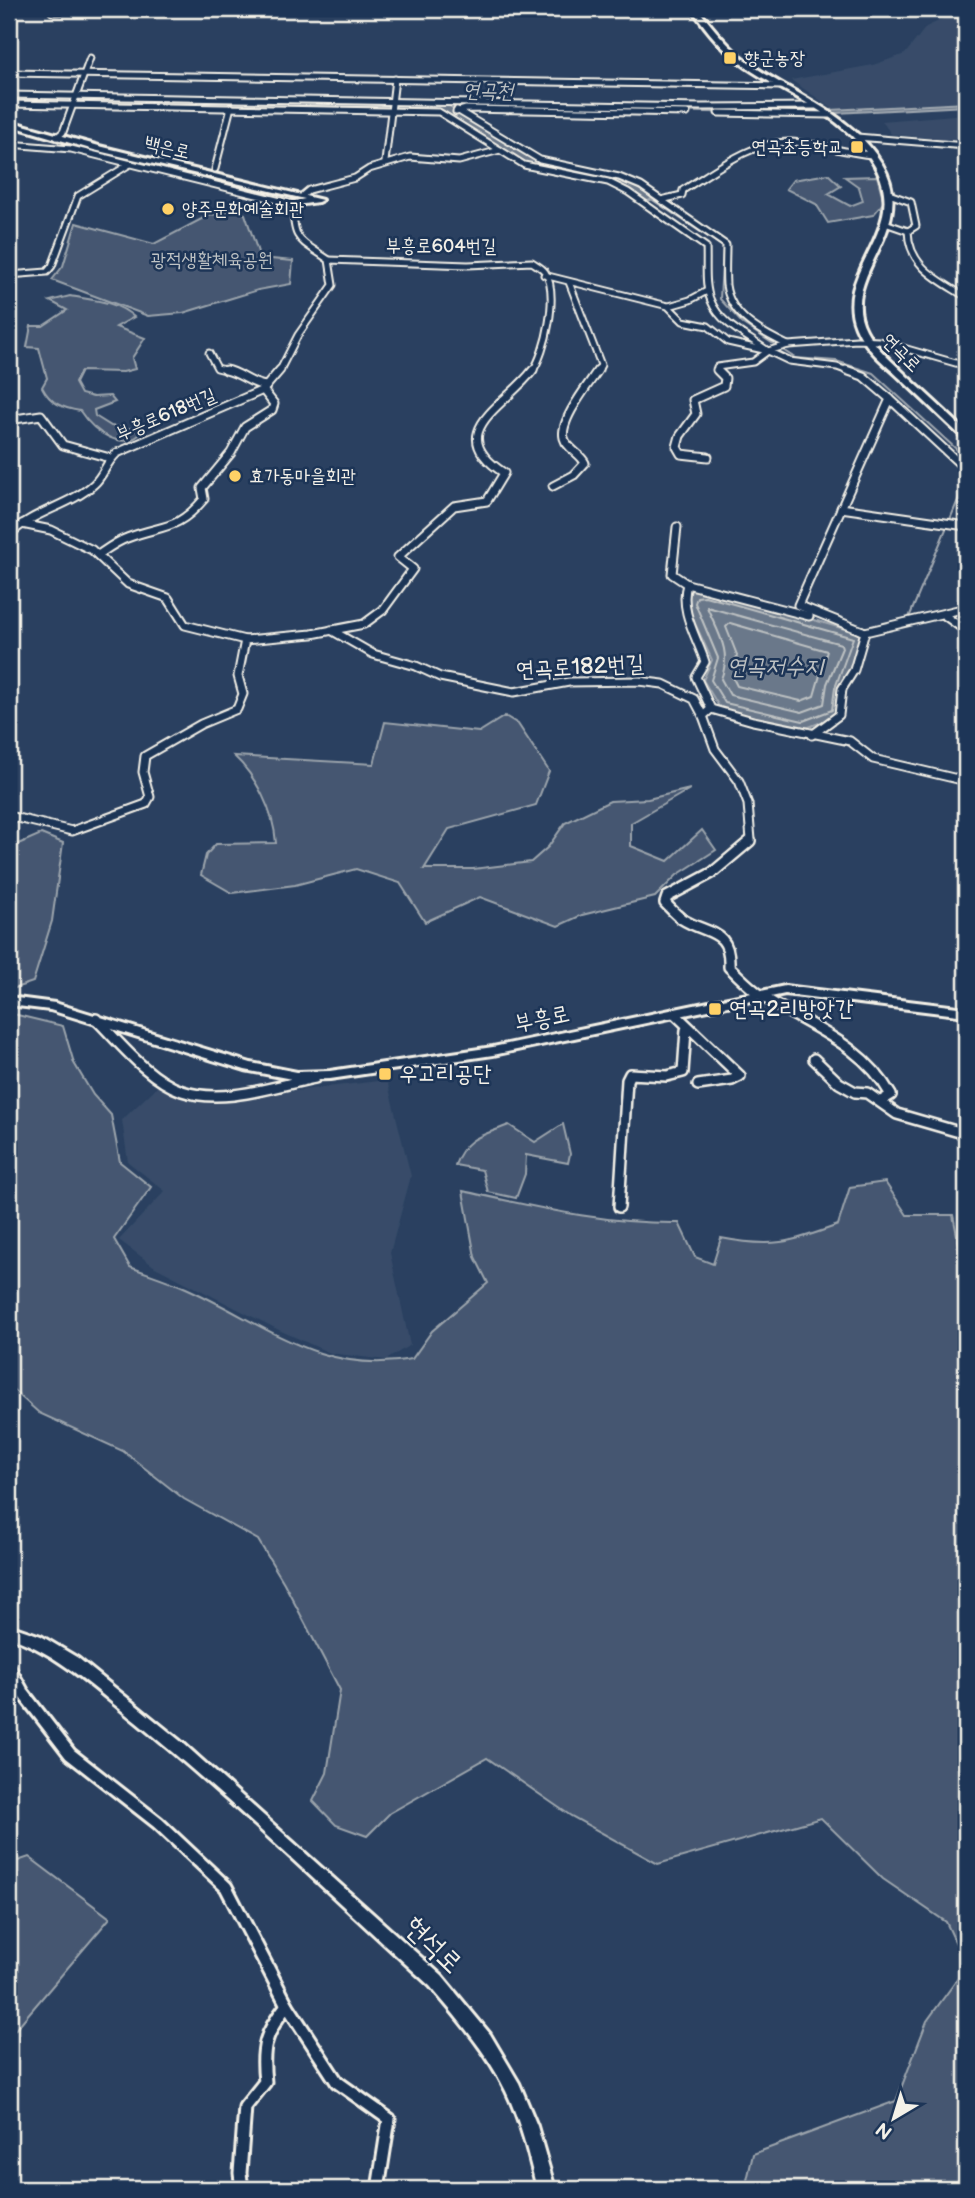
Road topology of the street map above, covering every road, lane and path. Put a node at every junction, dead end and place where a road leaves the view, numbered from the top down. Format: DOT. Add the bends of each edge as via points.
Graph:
graph roads {
  1 [pos="91,9"];
  2 [pos="695,9"];
  3 [pos="52,12"];
  4 [pos="90,58"];
  5 [pos="9,73"];
  6 [pos="86,74"];
  7 [pos="395,79"];
  8 [pos="782,86"];
  9 [pos="9,95"];
  10 [pos="76,95"];
  11 [pos="393,101"];
  12 [pos="9,104"];
  13 [pos="73,104"];
  14 [pos="815,106"];
  15 [pos="231,107"];
  16 [pos="393,109"];
  17 [pos="458,110"];
  18 [pos="445,115"];
  19 [pos="829,115"];
  20 [pos="9,123"];
  21 [pos="53,136"];
  22 [pos="857,137"];
  23 [pos="9,144"];
  24 [pos="46,145"];
  25 [pos="966,146"];
  26 [pos="500,150"];
  27 [pos="872,155"];
  28 [pos="385,162"];
  29 [pos="130,164"];
  30 [pos="215,169"];
  31 [pos="202,172"];
  32 [pos="192,178"];
  33 [pos="250,183"];
  34 [pos="889,194"];
  35 [pos="303,195"];
  36 [pos="318,200"];
  37 [pos="662,200"];
  38 [pos="293,204"];
  39 [pos="885,223"];
  40 [pos="908,231"];
  41 [pos="329,260"];
  42 [pos="9,275"];
  43 [pos="544,275"];
  44 [pos="569,282"];
  45 [pos="708,291"];
  46 [pos="966,298"];
  47 [pos="669,306"];
  48 [pos="866,340"];
  49 [pos="786,345"];
  50 [pos="768,351"];
  51 [pos="209,353"];
  52 [pos="966,366"];
  53 [pos="265,388"];
  54 [pos="890,399"];
  55 [pos="9,420"];
  56 [pos="966,436"];
  57 [pos="708,457"];
  58 [pos="110,458"];
  59 [pos="960,464"];
  60 [pos="553,486"];
  61 [pos="841,509"];
  62 [pos="20,524"];
  63 [pos="966,526"];
  64 [pos="677,527"];
  65 [pos="9,535"];
  66 [pos="98,555"];
  67 [pos="687,584"];
  68 [pos="966,608"];
  69 [pos="944,615"];
  70 [pos="331,630"];
  71 [pos="966,631"];
  72 [pos="865,632"];
  73 [pos="245,640"];
  74 [pos="711,709"];
  75 [pos="702,716"];
  76 [pos="813,735"];
  77 [pos="966,780"];
  78 [pos="9,816"];
  79 [pos="761,995"];
  80 [pos="9,1001"];
  81 [pos="966,1012"];
  82 [pos="674,1013"];
  83 [pos="96,1019"];
  84 [pos="686,1030"];
  85 [pos="814,1059"];
  86 [pos="330,1075"];
  87 [pos="698,1085"];
  88 [pos="881,1101"];
  89 [pos="966,1134"];
  90 [pos="619,1207"];
  91 [pos="9,1631"];
  92 [pos="9,1668"];
  93 [pos="178,1748"];
  94 [pos="219,1784"];
  95 [pos="288,2005"];
  96 [pos="242,2189"];
  97 [pos="378,2189"];
  98 [pos="547,2189"];
  1 -- 3 [label="street"];
  2 -- 8 [label="street" via="735,55"];
  4 -- 6 [label="street"];
  5 -- 6 [label="street"];
  6 -- 7 [label="street"];
  6 -- 10 [label="street"];
  7 -- 8 [label="street"];
  7 -- 11 [label="street"];
  8 -- 14 [label="street"];
  9 -- 10 [label="street"];
  10 -- 11 [label="street"];
  10 -- 13 [label="street"];
  11 -- 14 [label="street"];
  11 -- 16 [label="street"];
  12 -- 13 [label="street"];
  13 -- 15 [label="street"];
  13 -- 21 [label="street" via="62,132"];
  14 -- 19 [label="street"];
  15 -- 16 [label="street"];
  15 -- 30 [label="street"];
  16 -- 18 [label="street"];
  16 -- 28 [label="street"];
  17 -- 18 [label="street"];
  17 -- 19 [label="street"];
  17 -- 37 [label="street" via="540,160 619,177"];
  18 -- 26 [label="street"];
  19 -- 22 [label="street, 연곡로"];
  20 -- 21 [label="street, 백은로"];
  21 -- 24 [label="street"];
  21 -- 31 [label="street, 백은로"];
  22 -- 25 [label="street"];
  22 -- 27 [label="street, 연곡로"];
  23 -- 24 [label="street"];
  24 -- 29 [label="street"];
  26 -- 28 [label="street" via="459,161 410,157"];
  26 -- 45 [label="street" via="524,164 608,182 628,192 706,247"];
  27 -- 34 [label="street, 연곡로"];
  27 -- 37 [label="street" via="781,142 746,152 683,190 682,195"];
  28 -- 35 [label="street" via="355,178"];
  29 -- 32 [label="street"];
  29 -- 42 [label="street" via="78,195 47,272"];
  30 -- 31 [label="street"];
  31 -- 32 [label="street"];
  31 -- 33 [label="street, 백은로"];
  32 -- 33 [label="street"];
  32 -- 38 [label="street"];
  33 -- 35 [label="street, 백은로"];
  34 -- 39 [label="street, 연곡로"];
  34 -- 40 [label="street, 연곡로" via="911,202 916,226"];
  35 -- 36 [label="street, 백은로"];
  36 -- 38 [label="street"];
  37 -- 49 [label="street" via="726,245 726,289 735,307"];
  38 -- 41 [label="street" via="293,230 303,243"];
  39 -- 40 [label="street"];
  39 -- 48 [label="street, 연곡로" via="856,289"];
  40 -- 46 [label="street, 연곡로" via="910,255 917,264"];
  41 -- 43 [label="street, 부흥로604번길" via="468,265 522,261 532,262"];
  41 -- 53 [label="street" via="333,285"];
  43 -- 44 [label="street, 부흥로604번길"];
  43 -- 70 [label="street" via="553,302 538,362 527,380 478,430 477,447 504,473 497,486 487,500 454,506 398,557 413,569 374,620"];
  44 -- 47 [label="street, 부흥로604번길"];
  44 -- 60 [label="street" via="601,365 565,422 563,437 585,463"];
  45 -- 47 [label="street"];
  45 -- 50 [label="street" via="726,321"];
  47 -- 50 [label="street, 부흥로604번길" via="683,321 708,326 728,342"];
  48 -- 49 [label="street"];
  48 -- 52 [label="street"];
  48 -- 56 [label="street, 연곡로"];
  49 -- 50 [label="street"];
  50 -- 54 [label="street" via="789,361 837,367 863,376"];
  50 -- 57 [label="street" via="753,362 717,367 725,378 724,386 693,400 696,414 677,447 681,454"];
  51 -- 53 [label="street, 부흥로618번길" via="217,368 239,373"];
  53 -- 58 [label="street, 부흥로618번길"];
  53 -- 66 [label="street, 부흥로618번길" via="274,404 272,410 244,426 231,453 202,488 204,499 189,518 166,530 125,538"];
  54 -- 59 [label="street"];
  54 -- 61 [label="street"];
  55 -- 58 [label="street" via="41,415 63,445"];
  58 -- 62 [label="street, 부흥로618번길" via="95,482 79,494"];
  61 -- 63 [label="street"];
  61 -- 72 [label="street" via="798,605"];
  62 -- 65 [label="street, 부흥로618번길"];
  62 -- 66 [label="street" via="51,530"];
  64 -- 67 [label="street" via="672,574"];
  66 -- 73 [label="street" via="128,584 168,598 185,625"];
  67 -- 72 [label="street"];
  67 -- 74 [label="street" via="688,623 705,662 696,677"];
  68 -- 69 [label="street"];
  69 -- 71 [label="street"];
  69 -- 72 [label="street" via="903,620"];
  70 -- 73 [label="street"];
  70 -- 75 [label="street, 연곡로182번길" via="373,654 440,677 514,692 569,682 663,684 694,699"];
  72 -- 76 [label="street" via="854,670 842,690 839,715"];
  73 -- 78 [label="street" via="238,676 243,694 237,709 145,756 143,772 150,797 146,804 72,831"];
  74 -- 75 [label="street"];
  74 -- 76 [label="street"];
  75 -- 79 [label="street, 연곡로182번길" via="715,749 739,781 750,811 751,840 722,867 667,897 665,903 681,919 718,934 730,951 729,967"];
  76 -- 77 [label="street" via="850,741 873,759"];
  79 -- 81 [label="street, 부흥로" via="785,990"];
  79 -- 82 [label="street, 부흥로"];
  79 -- 88 [label="street" via="822,1028 862,1058 884,1078 891,1095"];
  80 -- 83 [label="street, 부흥로" via="51,1006"];
  82 -- 84 [label="street"];
  82 -- 86 [label="street, 부흥로" via="493,1051"];
  83 -- 86 [label="street, 부흥로" via="268,1072"];
  83 -- 86 [label="street, 부흥로" via="129,1053 179,1090 195,1094 253,1090"];
  84 -- 87 [label="street" via="728,1059 740,1076"];
  84 -- 90 [label="street" via="683,1072 630,1074 627,1080"];
  85 -- 88 [label="street" via="839,1083"];
  88 -- 89 [label="street" via="897,1114"];
  91 -- 93 [label="street" via="36,1640 73,1662"];
  92 -- 95 [label="street" via="70,1754 158,1823 226,1887"];
  93 -- 94 [label="street"];
  94 -- 98 [label="street, 현석로" via="436,1981 472,2022 521,2105"];
  95 -- 96 [label="street" via="268,2029 261,2054 265,2082 245,2107"];
  95 -- 97 [label="street" via="337,2082 389,2119"];
}
